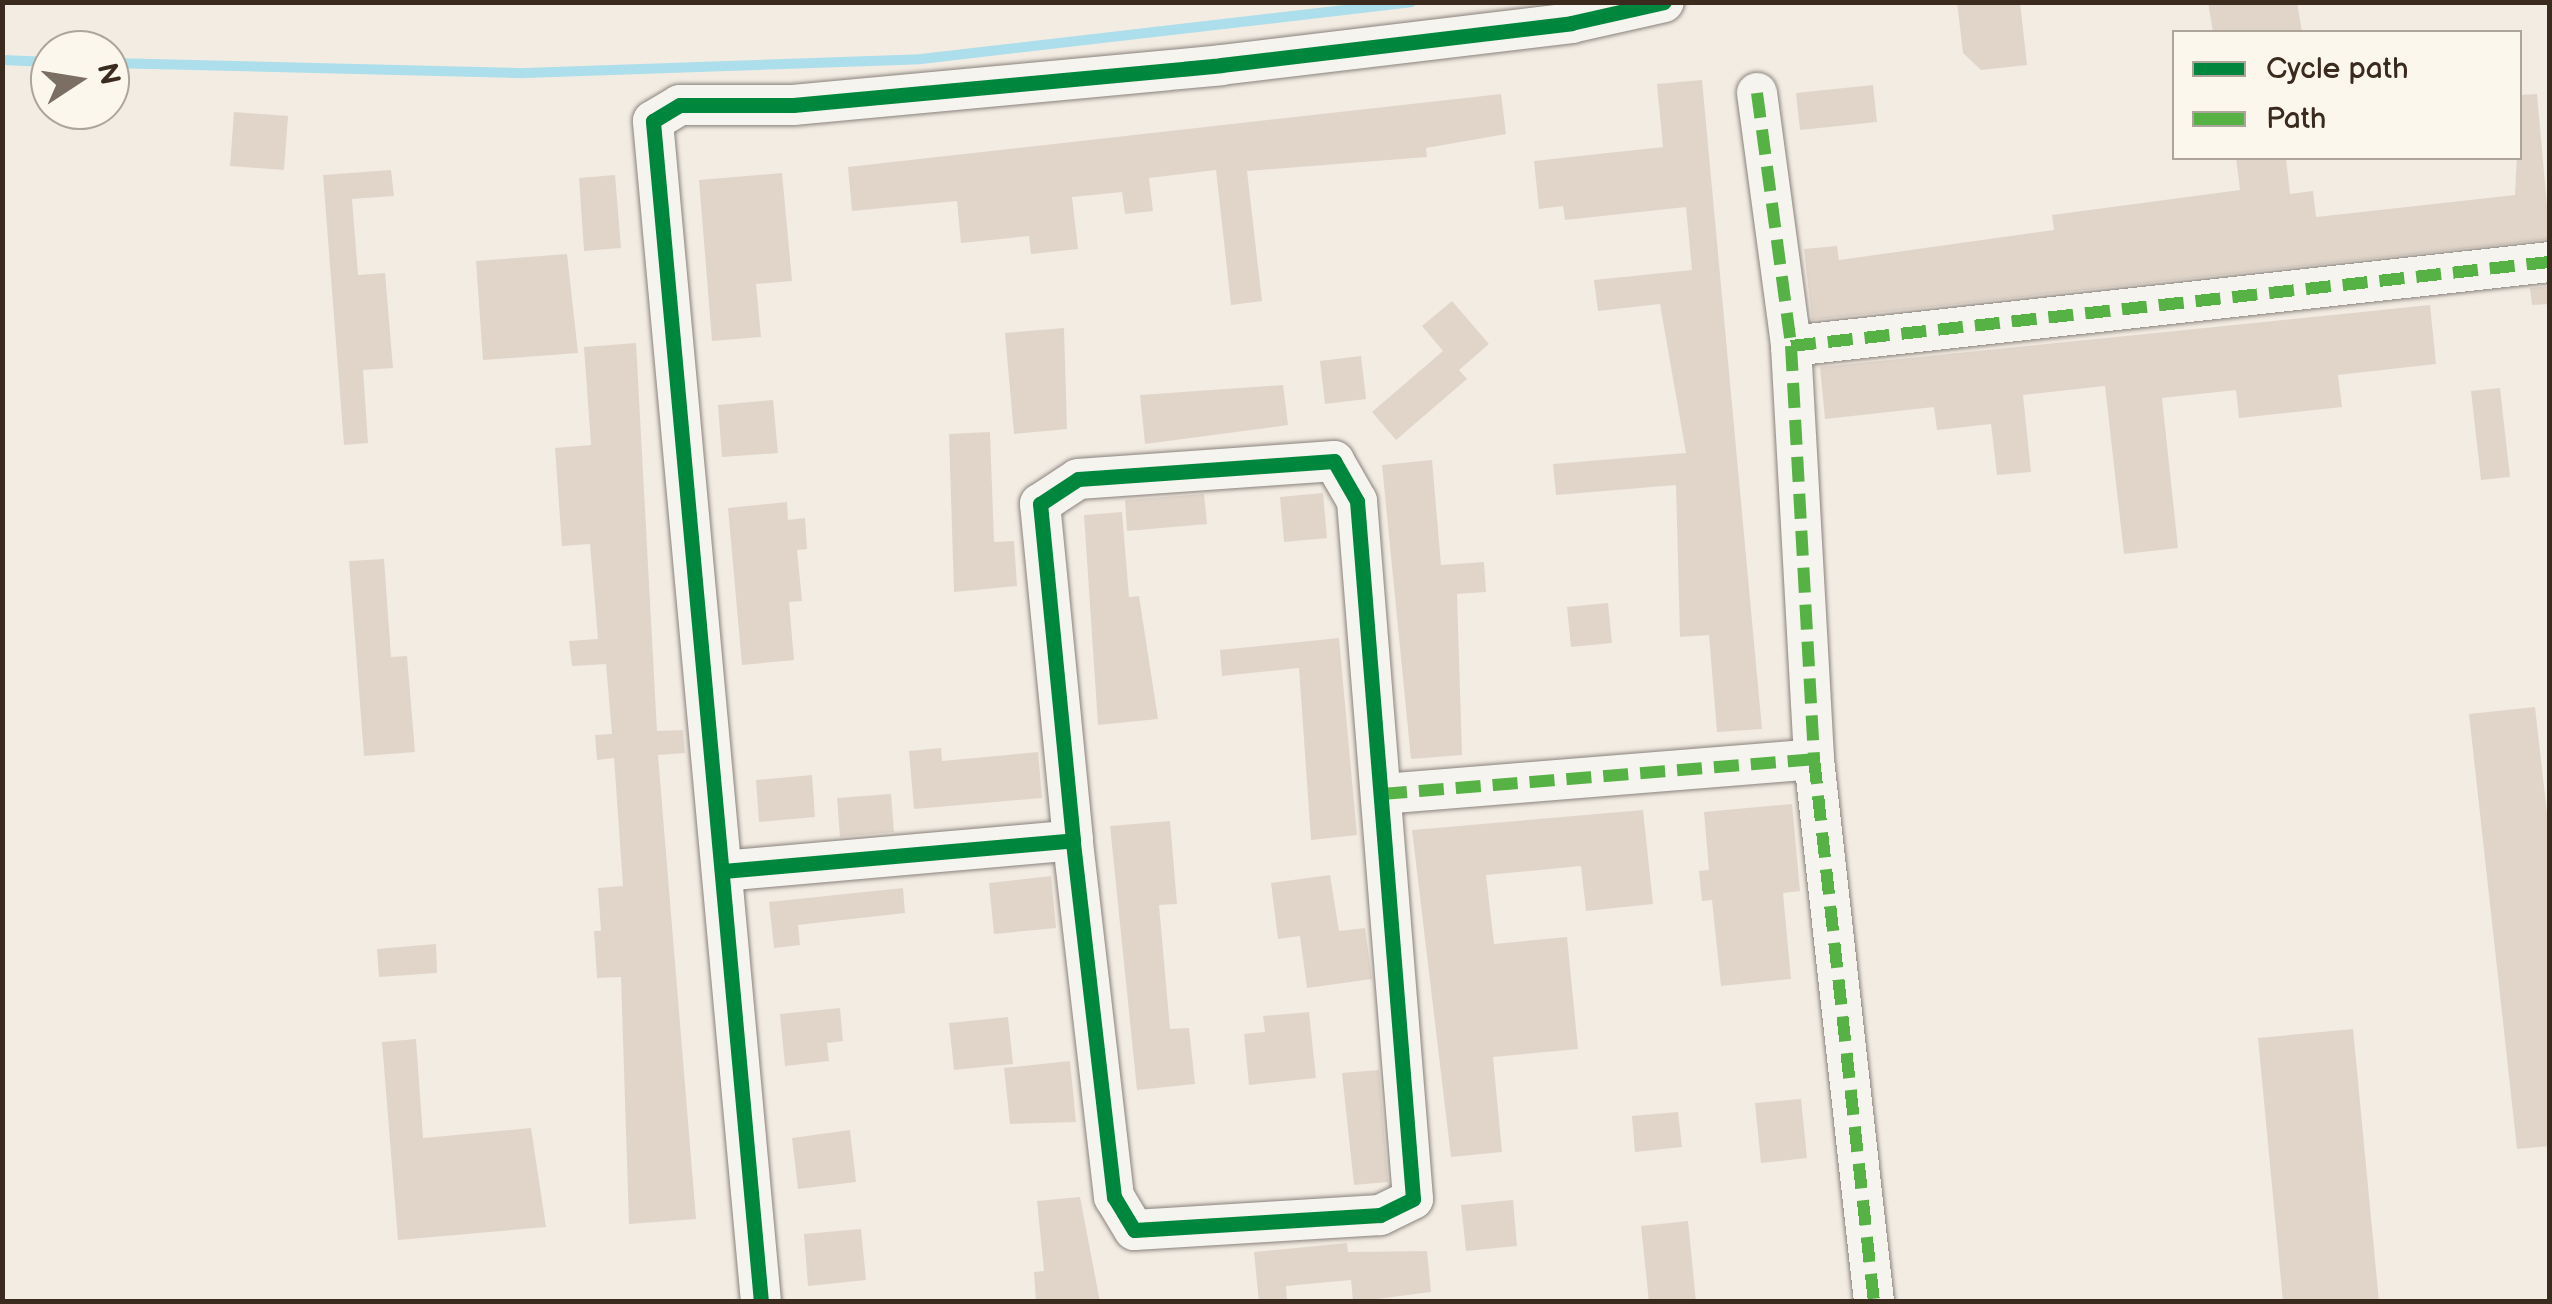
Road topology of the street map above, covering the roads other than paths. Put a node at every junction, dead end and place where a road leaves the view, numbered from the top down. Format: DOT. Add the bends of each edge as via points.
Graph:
graph roads {
  1 [pos="1664,2"];
  2 [pos="1756,93"];
  3 [pos="2550,262"];
  4 [pos="1791,346"];
  5 [pos="1814,759"];
  6 [pos="1382,794"];
  7 [pos="1073,840"];
  8 [pos="722,871"];
  9 [pos="760,1302"];
  10 [pos="1874,1302"];
  1 -- 8 [label="street" via="1571,23 1221,65 792,105 680,105 653,121"];
  2 -- 4 [label="street"];
  3 -- 4 [label="street"];
  4 -- 5 [label="street"];
  5 -- 6 [label="street"];
  5 -- 10 [label="street"];
  6 -- 7 [label="street" via="1347,472 1314,459 1078,479 1040,504 1036,532"];
  6 -- 7 [label="street" via="1416,1179 1413,1199 1380,1215 1152,1236 1121,1217"];
  7 -- 8 [label="street"];
  8 -- 9 [label="street"];
}
